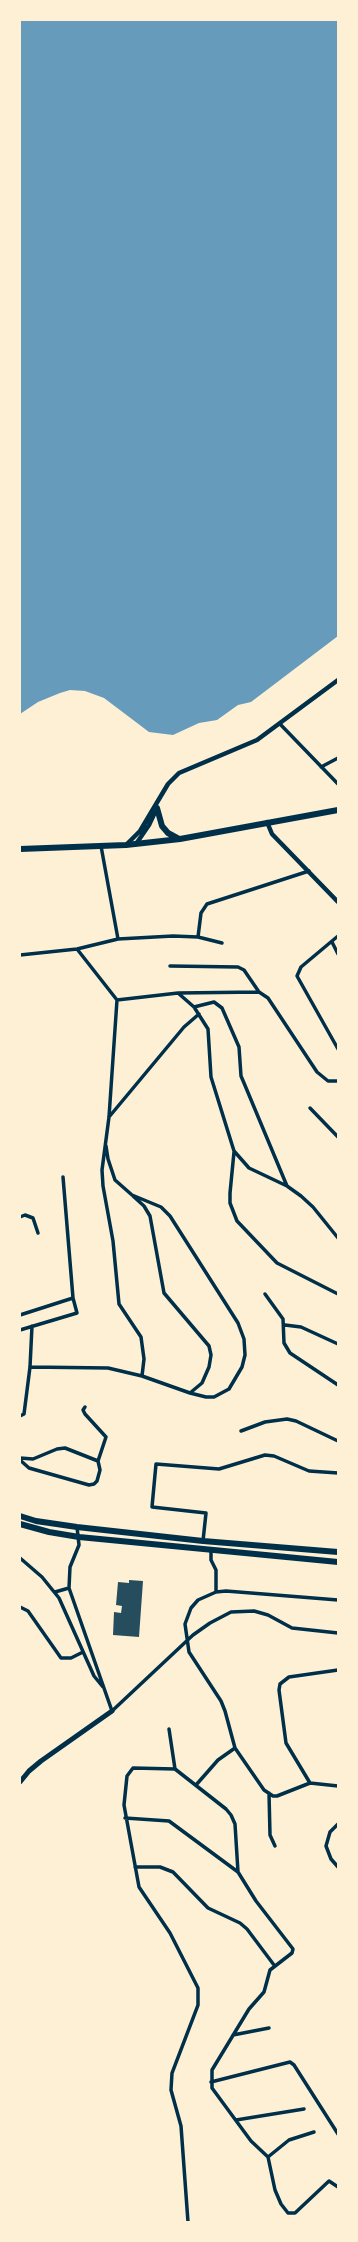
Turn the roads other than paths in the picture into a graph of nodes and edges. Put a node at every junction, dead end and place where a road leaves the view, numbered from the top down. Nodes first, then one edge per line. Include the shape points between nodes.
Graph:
1 (338, 680) edge
2 (280, 724) junction
3 (338, 758) edge
4 (321, 767) junction
5 (338, 784) edge
6 (158, 805) junction
7 (338, 810) edge
8 (267, 822) junction
9 (180, 839) junction
10 (136, 844) junction
11 (101, 845) junction
12 (126, 845) junction
13 (20, 849) edge
14 (309, 870) junction
15 (338, 902) edge
16 (338, 936) edge
17 (198, 937) junction
18 (118, 939) junction
19 (332, 942) junction
20 (222, 944) dead end
21 (78, 949) junction
22 (338, 954) edge
23 (20, 955) edge
24 (170, 966) dead end
25 (259, 992) junction
26 (178, 993) junction
27 (117, 1000) junction
28 (194, 1007) junction
29 (199, 1014) junction
30 (338, 1049) edge
31 (338, 1081) edge
32 (310, 1108) dead end
33 (109, 1116) junction
34 (338, 1130) edge
35 (333, 1133) junction
36 (338, 1137) edge
37 (105, 1138) junction
38 (234, 1151) junction
39 (63, 1177) dead end
40 (287, 1186) junction
41 (132, 1195) junction
42 (20, 1216) edge
43 (38, 1233) dead end
44 (338, 1238) edge
45 (265, 1294) dead end
46 (338, 1294) edge
47 (73, 1298) junction
48 (20, 1315) edge
49 (284, 1325) junction
50 (32, 1326) junction
51 (20, 1330) edge
52 (338, 1344) edge
53 (30, 1367) junction
54 (142, 1376) junction
55 (338, 1385) edge
56 (190, 1393) junction
57 (85, 1407) dead end
58 (20, 1416) edge
59 (241, 1432) dead end
60 (338, 1441) edge
61 (20, 1459) edge
62 (98, 1461) junction
63 (338, 1473) edge
64 (20, 1516) edge
65 (20, 1524) edge
66 (77, 1527) junction
67 (79, 1537) junction
68 (203, 1541) junction
69 (211, 1550) junction
70 (338, 1552) edge
71 (20, 1558) edge
72 (338, 1562) edge
73 (69, 1588) junction
74 (56, 1592) junction
75 (216, 1592) junction
76 (338, 1600) edge
77 (20, 1607) edge
78 (338, 1633) edge
79 (186, 1642) junction
80 (83, 1652) junction
81 (338, 1670) edge
82 (103, 1688) junction
83 (112, 1711) junction
84 (169, 1729) dead end
85 (235, 1748) junction
86 (175, 1769) junction
87 (20, 1782) edge
88 (310, 1783) junction
89 (196, 1785) junction
90 (338, 1786) edge
91 (269, 1793) junction
92 (125, 1818) junction
93 (338, 1824) edge
94 (275, 1846) dead end
95 (135, 1867) junction
96 (338, 1867) edge
97 (238, 1872) junction
98 (274, 1965) junction
99 (269, 2028) dead end
100 (233, 2034) junction
101 (211, 2082) junction
102 (304, 2109) dead end
103 (236, 2120) junction
104 (314, 2132) dead end
105 (338, 2134) edge
106 (268, 2157) junction
107 (338, 2186) edge
108 (188, 2222) edge

1 - 2 street
2 - 4 street
2 - 6 street via 257,740 184,770 172,780
3 - 4 street
4 - 5 street
6 - 9 main road via 160,821 165,829
6 - 10 street
6 - 12 street via 140,831
7 - 8 main road
8 - 9 main road
8 - 14 street via 272,834
9 - 10 main road
10 - 12 main road
11 - 12 main road
11 - 13 main road
11 - 18 street
14 - 15 street
14 - 17 street via 207,904 201,913
16 - 19 street
17 - 18 street via 160,935
17 - 20 street
18 - 21 street
19 - 22 street
19 - 30 street via 301,967 298,976
21 - 23 street
21 - 27 street
24 - 25 street via 232,965 244,970
25 - 26 street
25 - 31 street via 268,998 317,1072 328,1081
26 - 27 street
26 - 28 street
27 - 33 street
28 - 29 street
28 - 40 street via 214,1002 222,1008 239,1047 241,1076
29 - 33 street
29 - 38 street via 208,1029 211,1077 228,1139
32 - 35 street
33 - 37 street
34 - 35 street
35 - 36 street
37 - 41 street via 115,1180
37 - 54 street via 103,1186 113,1241 117,1293 119,1304 140,1337 144,1359
38 - 40 street via 249,1168
38 - 46 street via 230,1203 237,1222 278,1263
39 - 47 street
40 - 44 street via 313,1207
41 - 56 street via 150,1216 164,1294 209,1346 209,1367 202,1382
41 - 56 street via 161,1207 170,1216 238,1323 244,1339 245,1355 242,1367 229,1389 214,1397
42 - 43 street via 33,1218
45 - 49 street via 283,1319
47 - 48 street
47 - 50 street via 77,1313
49 - 52 street via 301,1327
49 - 55 street via 284,1342 290,1353
50 - 51 street
50 - 53 street
53 - 54 street via 108,1368
53 - 58 street via 24,1414
54 - 56 street
57 - 62 street via 82,1410 106,1437
59 - 60 street via 265,1422 287,1419
61 - 62 street via 28,1460 65,1448
61 - 62 street via 29,1468 89,1485 97,1481 100,1470
63 - 68 street via 309,1471 274,1456 265,1455 219,1469 156,1464 152,1507 206,1513
64 - 66 main road
65 - 67 main road
66 - 67 street
66 - 68 main road
67 - 69 main road
67 - 73 street via 79,1545 70,1567
68 - 70 main road
69 - 72 main road
69 - 75 street via 211,1560 216,1570
71 - 74 street via 42,1576
73 - 74 street
73 - 82 street
74 - 80 street
75 - 76 street
75 - 79 street via 198,1600 191,1608 185,1624
77 - 80 street via 28,1611 61,1658 71,1658
78 - 79 street via 292,1628 268,1615 243,1610 217,1618
79 - 83 street
79 - 85 street via 190,1654 225,1711
80 - 82 street via 94,1676
81 - 88 street via 289,1677 280,1684 286,1743
82 - 83 street
83 - 87 main road via 41,1761
84 - 86 street
85 - 89 street via 218,1760
85 - 91 street via 243,1762
86 - 89 street
86 - 92 street via 138,1768 129,1771 125,1790
88 - 90 street
88 - 91 street via 278,1796
89 - 97 street via 226,1808 231,1815 235,1824
91 - 94 street via 270,1835
92 - 95 street
92 - 97 street via 169,1821
93 - 96 street via 330,1832 326,1846 331,1859
95 - 98 street via 160,1867 173,1872 208,1908 247,1929
95 - 108 street via 139,1887 170,1933 198,1988 198,2005 172,2073 171,2090 181,2126
97 - 98 street via 256,1901 292,1948 292,1953
98 - 100 street via 268,1975 264,1992
99 - 100 street
100 - 101 street via 212,2070
101 - 103 street via 216,2094
101 - 105 street via 290,2062
102 - 103 street
103 - 106 street
104 - 106 street via 289,2140
106 - 107 street via 275,2190 288,2213 295,2213 329,2181

